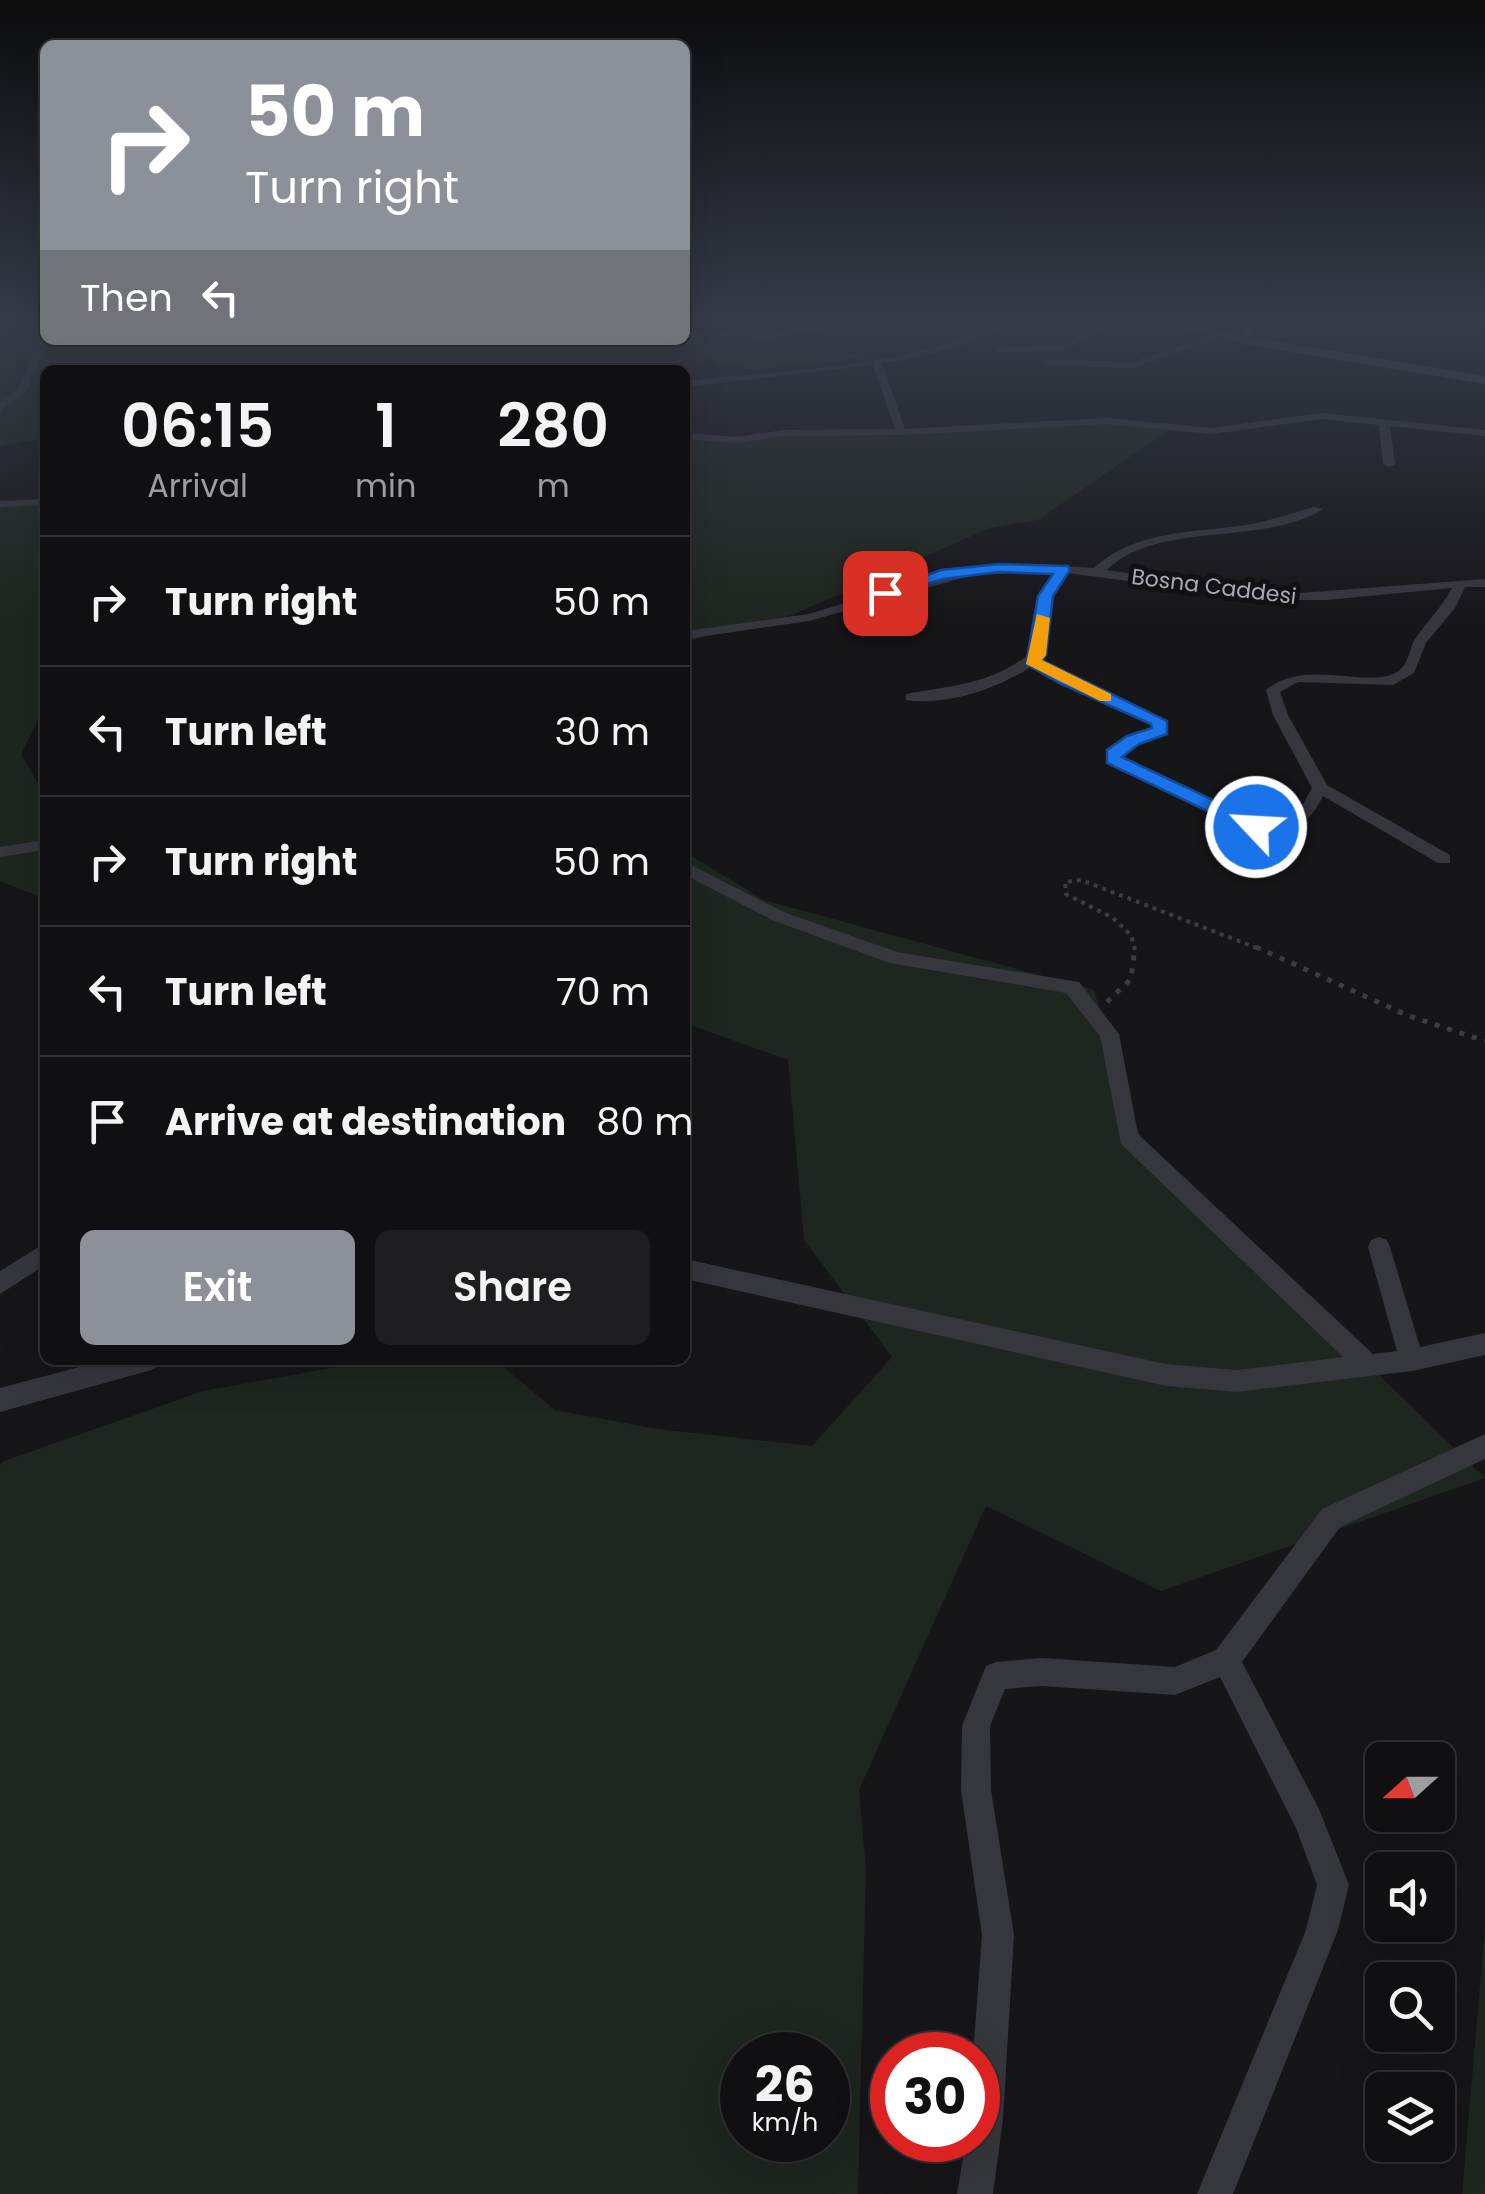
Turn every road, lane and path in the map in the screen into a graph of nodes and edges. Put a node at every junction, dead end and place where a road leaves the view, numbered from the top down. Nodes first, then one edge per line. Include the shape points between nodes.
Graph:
1 (899, 422) edge
2 (1066, 422) edge
3 (1130, 422) edge
4 (1283, 422) edge
5 (1295, 422) edge
6 (1384, 422) edge
7 (1388, 422) edge
8 (902, 432) junction
9 (1485, 433) edge
10 (690, 436) edge
11 (1295, 436) dead end
12 (1389, 464) dead end
13 (40, 502) edge
14 (0, 504) edge
15 (1317, 509) dead end
16 (1063, 570) junction
17 (1096, 572) junction
18 (1461, 583) junction
19 (1485, 583) edge
20 (690, 635) edge
21 (1031, 661) junction
22 (910, 697) dead end
23 (1320, 788) junction
24 (1288, 824) dead end
25 (1256, 827) dead end
26 (40, 846) edge
27 (0, 852) edge
28 (1444, 859) dead end
29 (690, 871) edge
30 (1104, 1004) dead end
31 (1485, 1040) edge
32 (1379, 1247) dead end
33 (40, 1256) edge
34 (690, 1270) edge
35 (0, 1284) edge
36 (1485, 1344) edge
37 (1412, 1360) junction
38 (130, 1365) edge
39 (1369, 1366) junction
40 (0, 1400) edge
41 (1485, 1446) edge
42 (1226, 1660) junction
43 (975, 2194) edge
44 (1215, 2194) edge

1 - 8 street
2 - 8 street
3 - 4 street via 1212,431
5 - 11 street
6 - 12 street
7 - 9 street
8 - 10 street
13 - 14 street
15 - 17 street via 1271,524 1152,543
16 - 17 street, Bosna Caddesi
16 - 20 street, Bosna Caddesi via 941,575 769,627
16 - 21 street via 1046,596 1038,655
17 - 18 street, Bosna Caddesi via 1297,597
18 - 19 street, Bosna Caddesi
18 - 23 street via 1399,678 1296,678 1273,690
21 - 22 street via 960,692
21 - 25 street via 1158,721 1161,730 1133,740 1113,759
23 - 24 street via 1306,814
23 - 28 street
26 - 27 street
29 - 39 street via 778,916 894,958 1072,986 1109,1034 1128,1138
30 - 31 path via 1135,976 1137,949 1114,918 1066,894 1066,882 1080,880 1184,918
32 - 37 street
33 - 35 street
34 - 39 street via 1166,1375 1237,1381
36 - 37 street
37 - 39 street
38 - 40 street
41 - 42 street via 1331,1518
42 - 43 street via 1176,1681 1042,1672 996,1676 976,1726 976,1790 998,1934
42 - 44 street via 1308,1820 1332,1885 1322,1930

